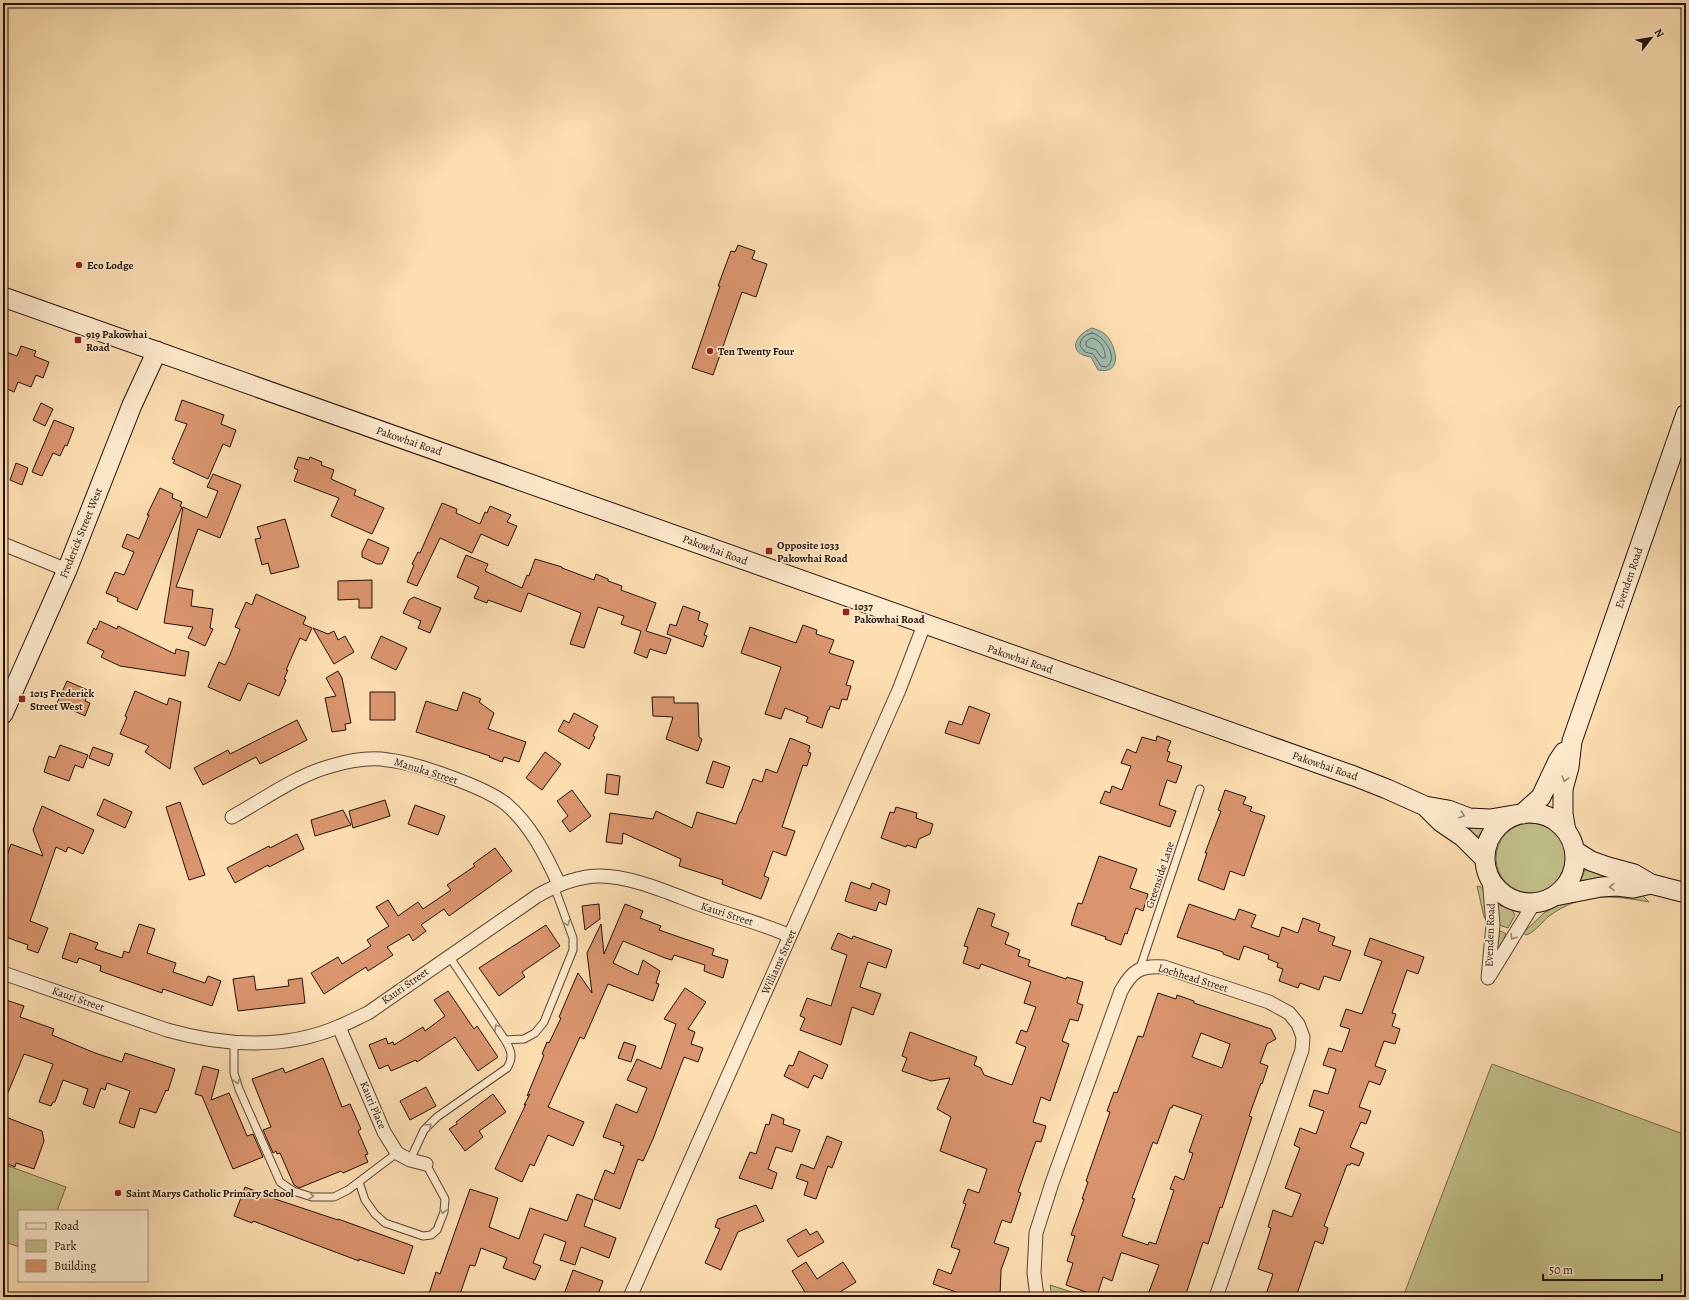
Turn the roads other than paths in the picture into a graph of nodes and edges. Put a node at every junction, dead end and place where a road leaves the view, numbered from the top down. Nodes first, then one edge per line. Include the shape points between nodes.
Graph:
1 (3, 297) edge
2 (158, 351) junction
3 (1686, 414) edge
4 (3, 544) edge
5 (67, 570) junction
6 (924, 625) junction
7 (3, 714) edge
8 (1572, 741) junction
9 (1200, 789) dead end
10 (1425, 806) junction
11 (1521, 814) junction
12 (232, 817) dead end
13 (1566, 831) junction
14 (1575, 851) junction
15 (1485, 859) junction
16 (1489, 877) junction
17 (1651, 884) junction
18 (557, 885) junction
19 (1686, 893) edge
20 (1555, 896) junction
21 (1534, 903) junction
22 (790, 936) junction
23 (449, 956) junction
24 (1140, 968) junction
25 (3, 973) edge
26 (340, 1027) junction
27 (505, 1040) junction
28 (234, 1043) junction
29 (397, 1153) junction
30 (410, 1160) junction
31 (426, 1164) joint
32 (359, 1182) junction
33 (630, 1297) edge
34 (1038, 1297) edge
35 (1216, 1297) edge

1 - 2 main road, Pakowhai Road
2 - 5 main road, Frederick Street West via 132,405
2 - 6 main road, Pakowhai Road
3 - 8 main road, Evenden Road
4 - 5 street
5 - 7 main road, Frederick Street West
6 - 10 main road, Pakowhai Road via 1354,776
6 - 22 street, Williams Street via 899,690
8 - 11 main road, Evenden Road via 1558,761 1541,797
8 -> 13 main road, Evenden Road via 1569,768 1563,789
9 - 24 lane, Greenside Lane
10 -> 11 main road, Pakowhai Road via 1448,810 1469,818 1490,819
10 - 15 main road, Pakowhai Road
11 - 13 main road via 1534,813 1546,816 1558,822
11 - 15 main road via 1497,827 1488,842
12 - 18 street, Manuka Street via 309,774 332,766 387,759 460,781 506,804 540,845
13 - 14 main road
14 - 17 main road via 1591,861 1634,874
14 - 20 main road via 1574,872 1563,890
15 - 16 main road
16 - 21 main road via 1497,889 1508,897 1520,902
21 -> 16 street, Evenden Road via 1488,978 1493,925
17 - 19 main road
17 -> 20 main road via 1633,888 1601,887
18 - 22 street, Kauri Street via 583,877 620,878
18 - 23 street, Kauri Street
18 -> 27 lane via 573,938 573,950 544,1022 535,1033 524,1039
20 - 21 main road
22 - 33 street, Williams Street
23 - 26 street, Kauri Street via 368,1012
27 -> 23 lane
24 - 34 street via 1128,979 1121,991 1036,1233 1034,1273
24 - 35 street, Lochhead Street via 1164,967 1269,1002 1289,1013 1298,1024 1303,1037 1302,1050
25 - 28 street, Kauri Street via 167,1030 191,1037
26 - 28 street, Kauri Street via 284,1041
26 - 29 street, Kauri Place via 384,1132
30 -> 27 lane via 424,1130 437,1117 507,1068 512,1061 511,1051
28 -> 32 lane via 234,1073 239,1089 280,1182 292,1192 312,1197 334,1197
29 - 30 street, Kauri Place
29 - 32 lane
30 - 31 street, Kauri Place
31 -> 32 lane via 445,1199 444,1212 437,1230 431,1235 423,1236 385,1223 365,1200

